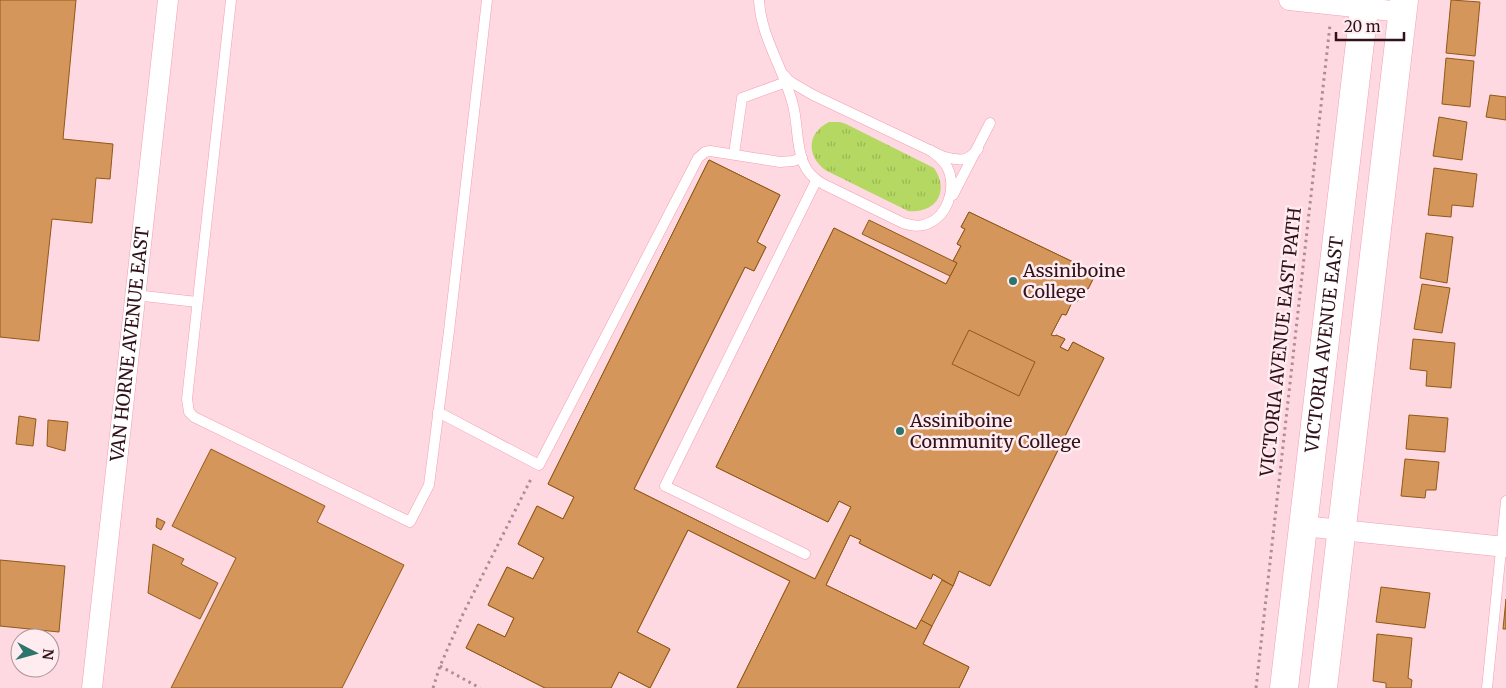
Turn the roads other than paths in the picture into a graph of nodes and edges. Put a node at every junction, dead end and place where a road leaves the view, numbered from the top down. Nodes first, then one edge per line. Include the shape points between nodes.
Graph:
1 (168, 0) edge
2 (230, 0) edge
3 (486, 0) edge
4 (759, 0) edge
5 (1289, 0) edge
6 (1365, 4) edge
7 (1403, 6) edge
8 (788, 80) junction
9 (990, 123) dead end
10 (978, 149) junction
11 (930, 150) junction
12 (734, 154) junction
13 (802, 158) junction
14 (816, 180) junction
15 (946, 207) junction
16 (136, 295) junction
17 (197, 302) junction
18 (438, 412) junction
19 (1506, 501) edge
20 (1303, 526) junction
21 (1341, 529) junction
22 (1503, 547) edge
23 (805, 554) dead end
24 (92, 688) edge
25 (1284, 688) edge
26 (1324, 688) edge
27 (1487, 688) edge

1 - 16 street, VAN HORNE AVENUE EAST
2 - 17 lane
3 - 18 lane
4 - 8 lane via 766,37
5 - 6 street via 1332,5
6 - 7 street
6 - 20 main road, VICTORIA AVENUE EAST
7 - 21 main road
8 - 11 lane
8 - 12 lane via 742,98
8 - 13 lane
9 - 10 lane
10 - 11 lane via 966,160 944,157
10 - 15 lane
11 - 15 lane via 947,165 951,176 950,198
12 - 13 lane via 786,163
12 - 18 lane via 710,151 698,158 538,465
13 - 14 lane via 806,169
14 - 15 lane via 914,226 931,222
14 - 23 lane via 665,486
16 - 17 lane
16 - 24 street, VAN HORNE AVENUE EAST
17 - 18 lane via 187,399 189,412 410,522 429,485
19 - 22 lane
20 - 21 street
20 - 25 main road, VICTORIA AVENUE EAST
21 - 22 street
21 - 26 main road
22 - 27 lane

